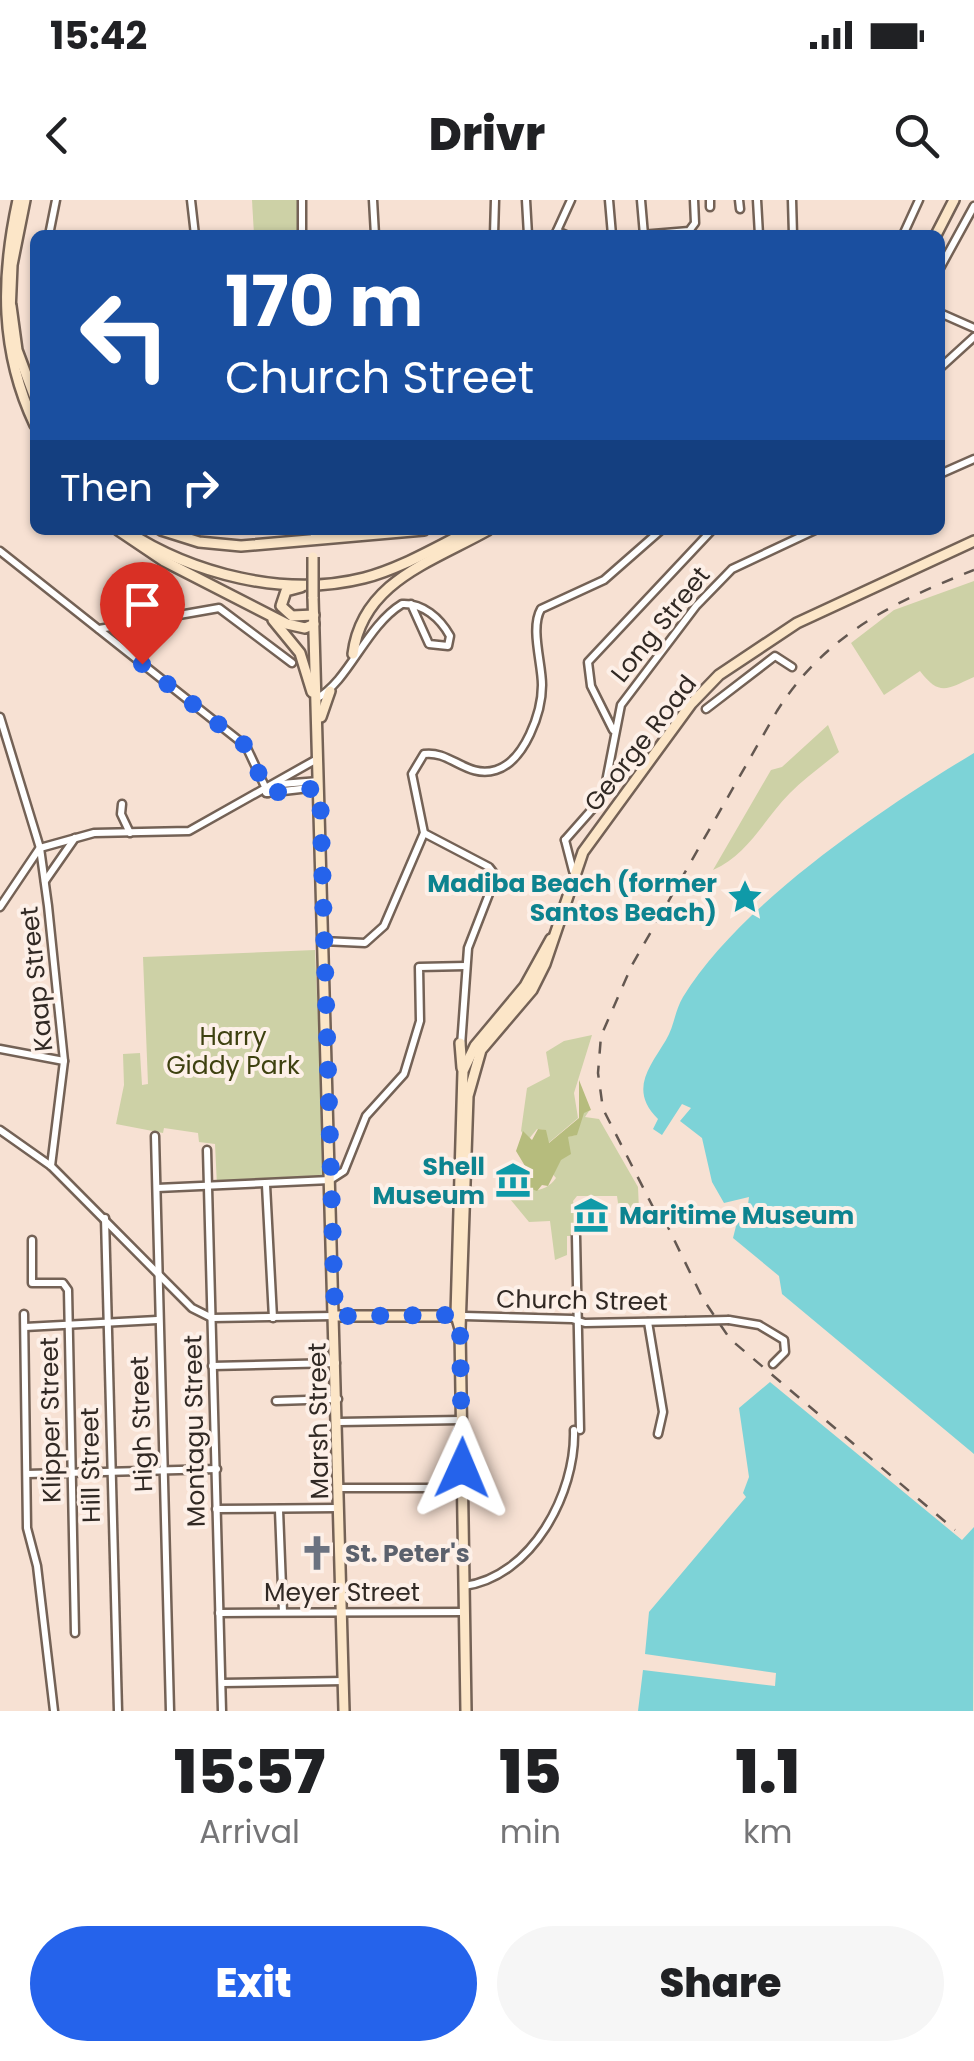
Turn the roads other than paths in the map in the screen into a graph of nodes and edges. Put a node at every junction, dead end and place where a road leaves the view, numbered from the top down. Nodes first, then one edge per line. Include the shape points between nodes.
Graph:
1 (22, 200) edge
2 (56, 200) edge
3 (191, 200) edge
4 (302, 200) edge
5 (373, 200) edge
6 (496, 200) edge
7 (526, 200) edge
8 (571, 200) edge
9 (609, 200) edge
10 (641, 200) edge
11 (694, 200) edge
12 (757, 200) edge
13 (792, 200) edge
14 (919, 200) edge
15 (954, 200) edge
16 (974, 206) edge
17 (50, 230) edge
18 (194, 230) edge
19 (302, 230) edge
20 (375, 230) edge
21 (494, 230) edge
22 (528, 230) edge
23 (557, 230) edge
24 (612, 230) edge
25 (643, 230) edge
26 (679, 230) edge
27 (759, 230) edge
28 (794, 230) edge
29 (905, 230) edge
30 (939, 230) edge
31 (945, 259) edge
32 (10, 294) junction
33 (945, 315) edge
34 (974, 328) edge
35 (974, 337) edge
36 (945, 363) edge
37 (30, 385) edge
38 (30, 403) edge
39 (30, 413) edge
40 (974, 460) edge
41 (945, 472) edge
42 (130, 535) edge
43 (134, 535) edge
44 (182, 535) edge
45 (314, 535) edge
46 (461, 535) edge
47 (480, 535) edge
48 (655, 535) edge
49 (707, 535) edge
50 (804, 535) edge
51 (974, 541) edge
52 (0, 551) edge
53 (328, 584) junction
54 (411, 604) junction
55 (264, 611) junction
56 (314, 619) junction
57 (98, 630) junction
58 (353, 654) junction
59 (292, 663) dead end
60 (792, 667) dead end
61 (330, 691) junction
62 (316, 699) junction
63 (706, 709) dead end
64 (316, 717) junction
65 (0, 718) edge
66 (613, 731) junction
67 (318, 744) junction
68 (318, 758) junction
69 (275, 784) junction
70 (319, 784) junction
71 (265, 792) junction
72 (122, 804) dead end
73 (130, 833) junction
74 (424, 833) junction
75 (76, 837) junction
76 (564, 840) junction
77 (40, 848) junction
78 (583, 852) junction
79 (573, 871) junction
80 (45, 881) junction
81 (0, 907) edge
82 (323, 941) junction
83 (466, 966) junction
84 (461, 1030) junction
85 (460, 1043) junction
86 (478, 1048) junction
87 (0, 1051) edge
88 (472, 1058) junction
89 (64, 1062) junction
90 (464, 1070) junction
91 (0, 1130) edge
92 (155, 1136) dead end
93 (207, 1150) dead end
94 (52, 1166) junction
95 (330, 1180) junction
96 (266, 1184) junction
97 (208, 1187) junction
98 (158, 1188) junction
99 (105, 1218) junction
100 (576, 1236) dead end
101 (32, 1240) dead end
102 (157, 1253) junction
103 (142, 1258) junction
104 (157, 1274) junction
105 (24, 1314) dead end
106 (335, 1316) junction
107 (460, 1316) junction
108 (212, 1318) junction
109 (274, 1318) junction
110 (157, 1320) junction
111 (578, 1320) junction
112 (648, 1322) junction
113 (108, 1324) junction
114 (68, 1325) junction
115 (25, 1327) junction
116 (338, 1363) junction
117 (773, 1364) dead end
118 (212, 1366) junction
119 (339, 1399) junction
120 (276, 1401) dead end
121 (462, 1420) junction
122 (339, 1422) junction
123 (658, 1434) dead end
124 (217, 1469) junction
125 (163, 1470) junction
126 (26, 1474) junction
127 (70, 1474) junction
128 (110, 1474) junction
129 (340, 1488) junction
130 (461, 1488) junction
131 (340, 1508) junction
132 (216, 1509) junction
133 (279, 1510) junction
134 (464, 1586) junction
135 (283, 1612) junction
136 (341, 1612) junction
137 (464, 1612) junction
138 (219, 1613) junction
139 (75, 1633) dead end
140 (344, 1681) junction
141 (222, 1682) junction
142 (54, 1711) edge
143 (118, 1711) edge
144 (170, 1711) edge
145 (222, 1711) edge
146 (344, 1711) edge
147 (466, 1711) edge

1 - 32 street
1 - 39 street via 6,264 4,308
2 - 17 street
3 - 18 street
4 - 19 street
5 - 20 street
6 - 21 street
7 - 22 street
8 - 23 street
9 - 24 street
10 - 25 street
11 - 26 street via 694,228
12 - 27 street
13 - 28 street
14 - 29 street
15 - 30 street
16 - 31 street
32 - 37 street via 17,350
32 - 38 street via 17,366
33 - 34 street
35 - 36 street
40 - 41 street
42 - 55 street via 164,561
43 - 53 street via 235,577
44 - 45 street via 227,546
45 - 56 street, Marsh Street, bridge
46 - 53 street via 386,571
47 - 58 street via 377,596 360,620
48 - 74 street via 604,580 538,614 541,696 525,742 507,765 473,772 429,753 416,763 412,774
49 - 66 street via 588,662
50 - 66 street, Long Street via 719,580 627,695
51 - 78 street, George Road via 797,623 720,675 691,704
52 - 57 street
53 - 56 street via 280,597 288,615
54 - 54 street via 444,626 448,646 429,644
54 - 58 street via 396,607
55 - 56 street via 298,628
55 - 64 street via 300,653
56 - 62 street, Marsh Street
57 - 59 street via 220,608
57 - 71 street via 246,746
58 - 61 street
60 - 63 street via 776,656
61 - 62 street
61 - 67 street
62 - 64 street, Marsh Street
64 - 67 street, Marsh Street
65 - 77 street, Kaap Street
66 - 76 street, Long Street via 603,796
67 - 68 street, Marsh Street
68 - 69 street
68 - 70 street, Marsh Street
69 - 70 street
69 - 71 street
70 - 71 street
70 - 82 street, Marsh Street
71 - 73 street via 186,832
72 - 73 street
73 - 75 street
74 - 82 street via 378,935 365,943
74 - 83 street via 496,876
75 - 77 street
75 - 80 street
76 - 78 street
76 - 79 street
77 - 80 street, Kaap Street
77 - 81 street
78 - 79 street, George Road
79 - 86 street, George Road via 532,990
80 - 89 street, Kaap Street
82 - 95 street, Marsh Street
83 - 84 street
83 - 95 street via 423,965 418,971 418,1032 404,1074 366,1116 344,1171
84 - 85 street
84 - 86 street
85 - 88 street
85 - 90 street
86 - 88 street, George Road
87 - 89 street
88 - 90 street, George Road
88 - 107 street, George Road
89 - 94 street, Kaap Street
90 - 107 street, George Road
91 - 94 street
92 - 98 street, High Street
93 - 97 street, Montagu Street
94 - 99 street
95 - 96 street
95 - 106 street, Marsh Street
96 - 97 street
96 - 109 street
97 - 98 street
97 - 108 street, Montagu Street
98 - 102 street, High Street
99 - 103 street
99 - 113 street, Hill Street
100 - 111 street
101 - 114 street, Klipper Street via 32,1283 63,1282
102 - 103 street
102 - 104 street, High Street
103 - 104 street
104 - 108 street
104 - 110 street, High Street
105 - 115 street
106 - 107 street, Church Street
106 - 109 street, Church Street
106 - 116 street, Marsh Street
107 - 111 street, Church Street
107 - 121 street
108 - 109 street, Church Street
108 - 118 street, Montagu Street
110 - 113 street
110 - 125 street, High Street
111 - 112 street, Church Street
111 - 134 street via 570,1477 525,1554 502,1576
112 - 117 street, Church Street, bridge via 759,1325 784,1340
112 - 123 street via 663,1412
113 - 114 street
113 - 128 street, Hill Street
114 - 115 street
114 - 127 street, Klipper Street
115 - 126 street
116 - 118 street
116 - 119 street, Marsh Street
118 - 124 street, Montagu Street
119 - 120 street
119 - 122 street, Marsh Street
121 - 122 street
121 - 130 street
122 - 129 street, Marsh Street
124 - 125 street
124 - 132 street, Montagu Street
125 - 128 street
125 - 144 street, High Street
126 - 127 street
126 - 142 street via 27,1528
127 - 128 street
127 - 139 street, Klipper Street
128 - 143 street, Hill Street
129 - 130 street
129 - 131 street, Marsh Street
130 - 134 street
131 - 133 street
131 - 136 street, Marsh Street
132 - 133 street
132 - 138 street, Montagu Street
133 - 135 street
134 - 137 street
135 - 136 street, Meyer Street
135 - 138 street, Meyer Street
136 - 137 street, Meyer Street
136 - 140 street, Marsh Street
137 - 147 street
138 - 141 street, Montagu Street
140 - 141 street
140 - 146 street, Marsh Street
141 - 145 street, Montagu Street

